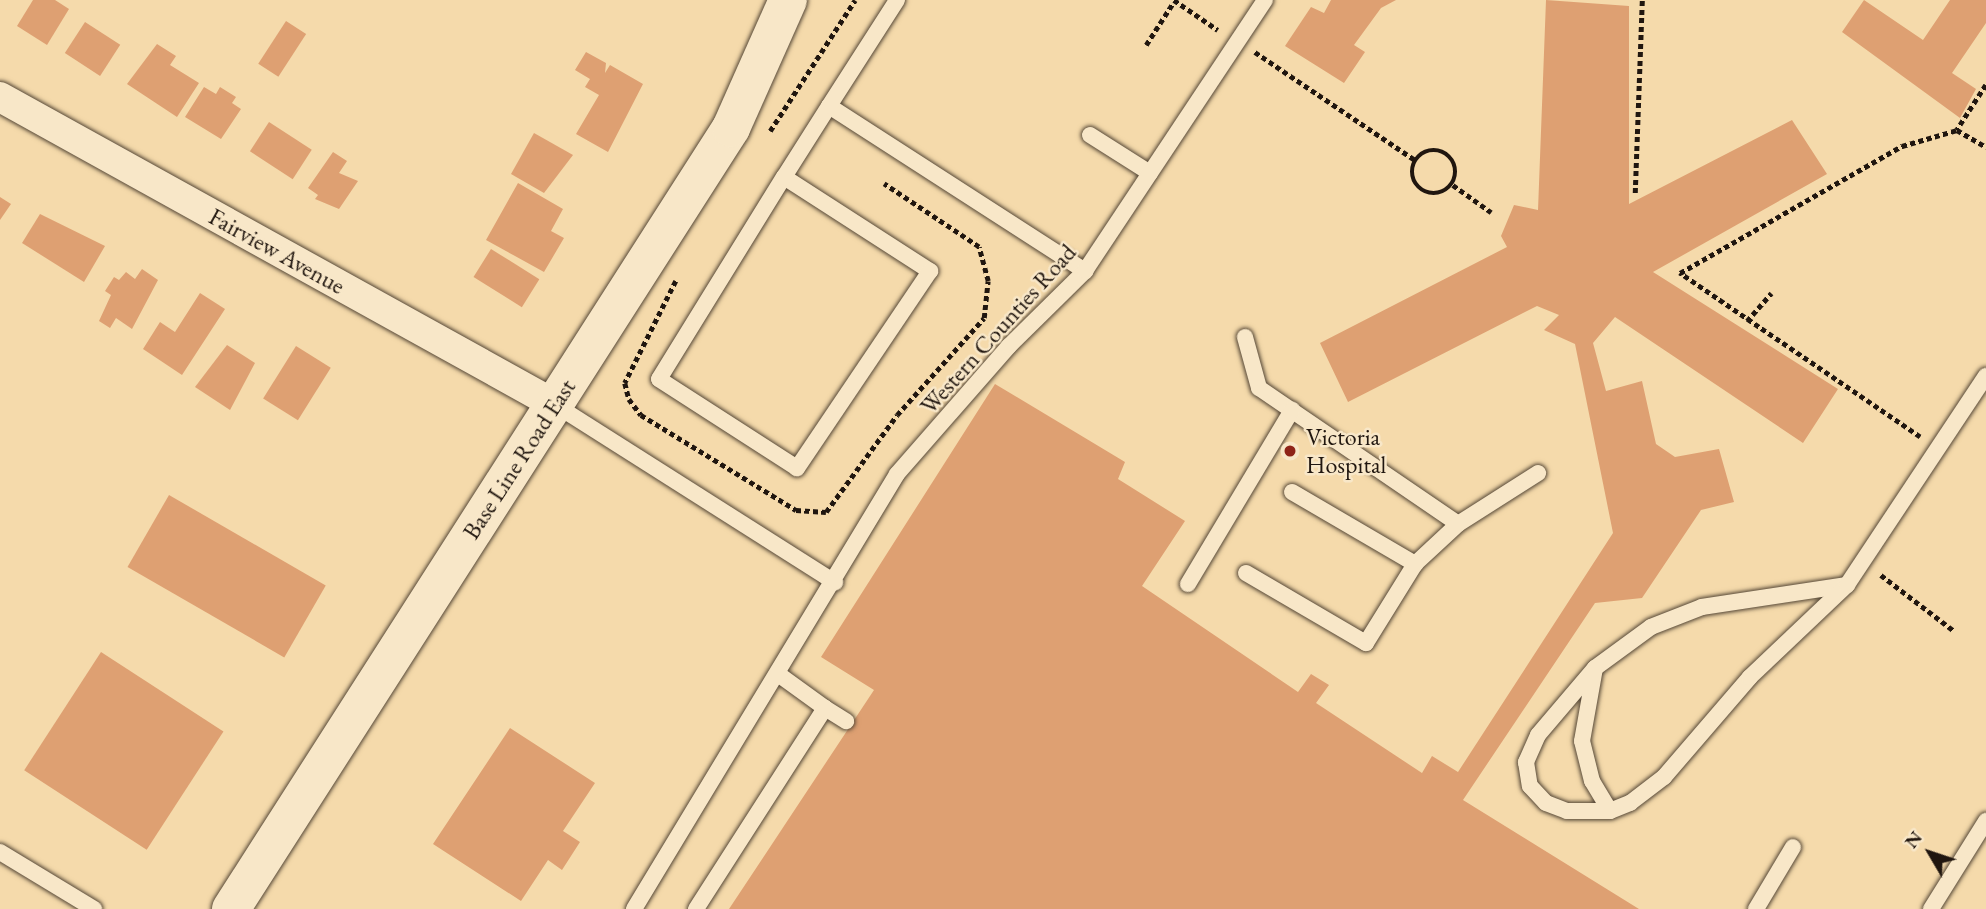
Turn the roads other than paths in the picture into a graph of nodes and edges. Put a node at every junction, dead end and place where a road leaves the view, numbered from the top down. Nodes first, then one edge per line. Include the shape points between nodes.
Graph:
1 (788, 0) edge
2 (897, 0) edge
3 (1265, 0) edge
4 (0, 97) edge
5 (829, 106) junction
6 (1090, 135) dead end
7 (1150, 173) junction
8 (784, 177) junction
9 (1085, 271) junction
10 (1245, 337) dead end
11 (1986, 376) edge
12 (554, 404) junction
13 (1292, 410) junction
14 (1538, 473) dead end
15 (1292, 492) dead end
16 (1458, 524) junction
17 (1415, 564) junction
18 (1246, 573) dead end
19 (835, 582) junction
20 (1188, 584) dead end
21 (1847, 585) junction
22 (1595, 668) junction
23 (778, 674) junction
24 (825, 708) junction
25 (846, 721) dead end
26 (1610, 811) junction
27 (1986, 821) edge
28 (1793, 847) dead end
29 (0, 852) edge
30 (94, 909) edge
31 (231, 909) edge
32 (634, 909) edge
33 (696, 909) edge
34 (1756, 909) edge
35 (1931, 909) edge

1 - 12 street, Base Line Road East via 731,128
2 - 5 lane
3 - 7 lane, Western Counties Road
4 - 12 street, Fairview Avenue
5 - 8 lane
5 - 9 lane
6 - 7 lane
7 - 9 lane, Western Counties Road
8 - 8 lane via 659,379 797,468 930,271
9 - 19 lane, Western Counties Road via 1009,346 897,474
10 - 13 lane via 1259,388
11 - 21 lane
12 - 19 lane
12 - 31 street, Base Line Road East
13 - 16 lane
13 - 20 lane
14 - 16 lane
15 - 17 lane
16 - 17 lane
17 - 18 lane via 1366,643
19 - 23 lane, Western Counties Road
21 - 22 lane via 1702,607 1651,627
21 - 26 lane via 1750,677 1664,777 1630,803
22 - 26 lane via 1582,741 1592,781
22 - 26 lane via 1538,735 1526,762 1530,786 1546,803 1567,811
23 - 24 lane
23 - 32 lane, Western Counties Road
24 - 25 lane
24 - 33 lane
27 - 35 lane
28 - 34 lane
29 - 30 lane

